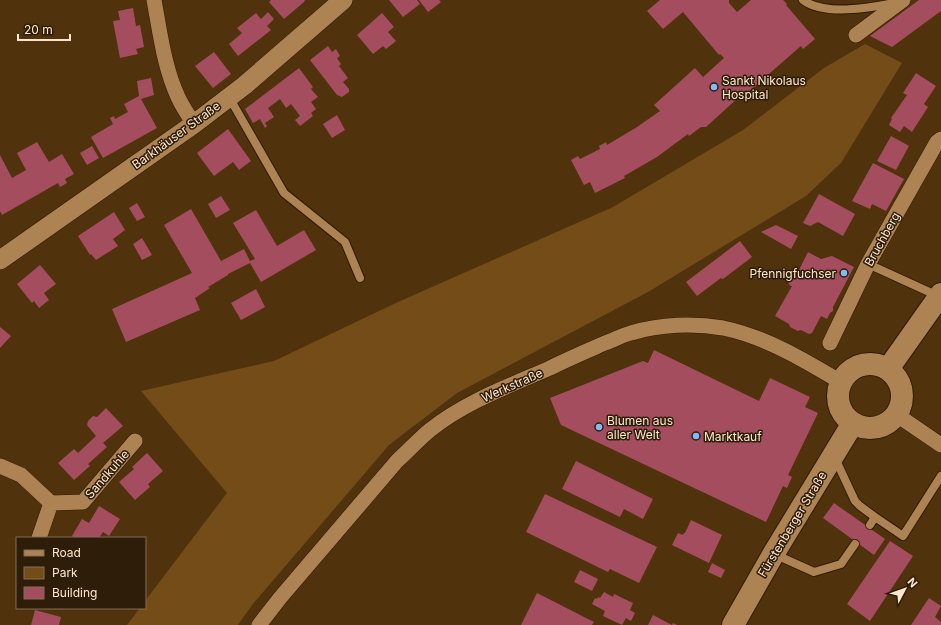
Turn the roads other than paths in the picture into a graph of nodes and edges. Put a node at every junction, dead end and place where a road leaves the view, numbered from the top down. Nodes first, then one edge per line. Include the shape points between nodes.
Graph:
1 (154, 0) edge
2 (343, 0) edge
3 (803, 0) edge
4 (900, 1) edge
5 (856, 35) dead end
6 (229, 97) junction
7 (194, 124) junction
8 (941, 139) edge
9 (0, 260) edge
10 (868, 264) junction
11 (360, 278) dead end
12 (940, 295) edge
13 (830, 343) dead end
14 (888, 369) junction
15 (841, 382) junction
16 (896, 415) junction
17 (853, 424) junction
18 (135, 441) dead end
19 (941, 445) edge
20 (834, 455) junction
21 (0, 466) edge
22 (941, 476) edge
23 (51, 503) junction
24 (875, 517) junction
25 (870, 525) dead end
26 (39, 537) edge
27 (855, 544) dead end
28 (774, 553) junction
29 (259, 625) edge
30 (733, 625) edge

1 - 7 street via 171,79
2 - 6 street, Barkhäuser Straße
3 - 4 lane via 818,7 833,9 867,8
4 - 5 street
6 - 7 street, Barkhäuser Straße
6 - 11 lane via 284,193 344,242
7 - 9 street, Barkhäuser Straße
8 - 10 street, Bruchberg
10 - 12 lane
10 - 13 street, Bruchberg
12 - 14 main road
14 - 15 main road via 862,365 846,374
14 - 16 main road via 896,376 902,396 901,406
15 - 17 main road via 838,400 841,409
15 - 29 street, Werkstraße via 801,358 756,338 723,328 694,325 630,333 480,399 431,430 397,461
16 - 17 main road via 881,427 862,427
16 - 19 street
17 - 20 main road, Fürstenberger Straße
18 - 23 street, Sandkuhle via 83,502
20 - 24 lane via 855,501
20 - 28 main road, Fürstenberger Straße
21 - 23 street via 21,475
22 - 24 lane via 903,536
23 - 26 street
24 - 25 lane
27 - 28 lane via 840,564 814,572
28 - 30 main road, Fürstenberger Straße

